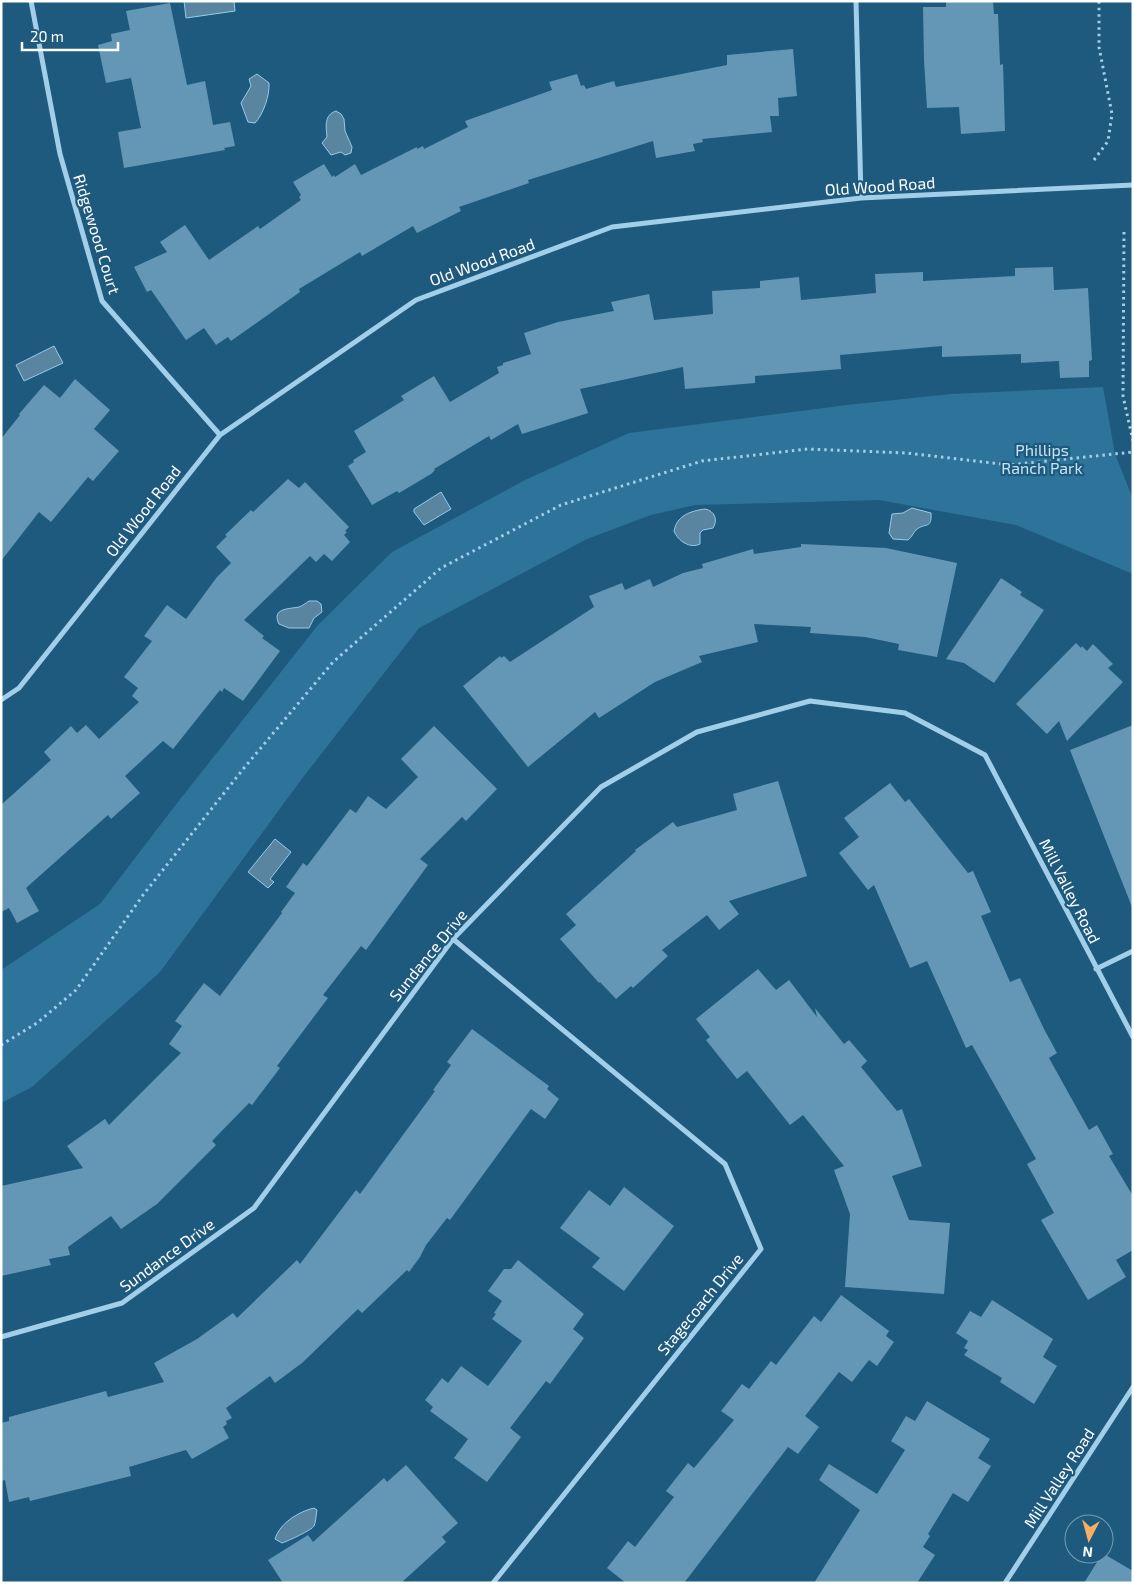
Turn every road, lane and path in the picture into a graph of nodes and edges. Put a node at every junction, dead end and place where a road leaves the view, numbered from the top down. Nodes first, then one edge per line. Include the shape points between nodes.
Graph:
1 (31, 1) edge
2 (856, 1) edge
3 (1099, 1) edge
4 (1094, 160) dead end
5 (1133, 185) edge
6 (861, 198) junction
7 (1124, 232) dead end
8 (220, 435) junction
9 (1133, 441) edge
10 (1133, 452) edge
11 (1, 700) edge
12 (985, 755) joint
13 (453, 939) junction
14 (1133, 951) edge
15 (1096, 968) junction
16 (1133, 1037) edge
17 (1, 1045) edge
18 (1, 1337) edge
19 (1133, 1388) edge
20 (493, 1583) edge
21 (1005, 1583) edge

1 - 8 street, Ridgewood Court via 60,154 102,301
2 - 6 street
3 - 4 path via 1099,47 1112,114 1108,141
5 - 6 street, Old Wood Road
6 - 8 street, Old Wood Road via 612,227 416,300
7 - 9 path via 1123,396
8 - 11 street, Old Wood Road via 19,688
10 - 17 path via 1009,464 906,453 808,449 702,461 561,505 441,568 333,662 143,895 76,990 37,1023
12 - 13 street, Sundance Drive via 905,713 810,701 697,732 601,786
12 - 15 street, Mill Valley Road
13 - 18 street, Sundance Drive via 254,1208 122,1303
13 - 20 street, Stagecoach Drive via 726,1164 761,1249
14 - 15 street
15 - 16 street, Mill Valley Road
19 - 21 street, Mill Valley Road

